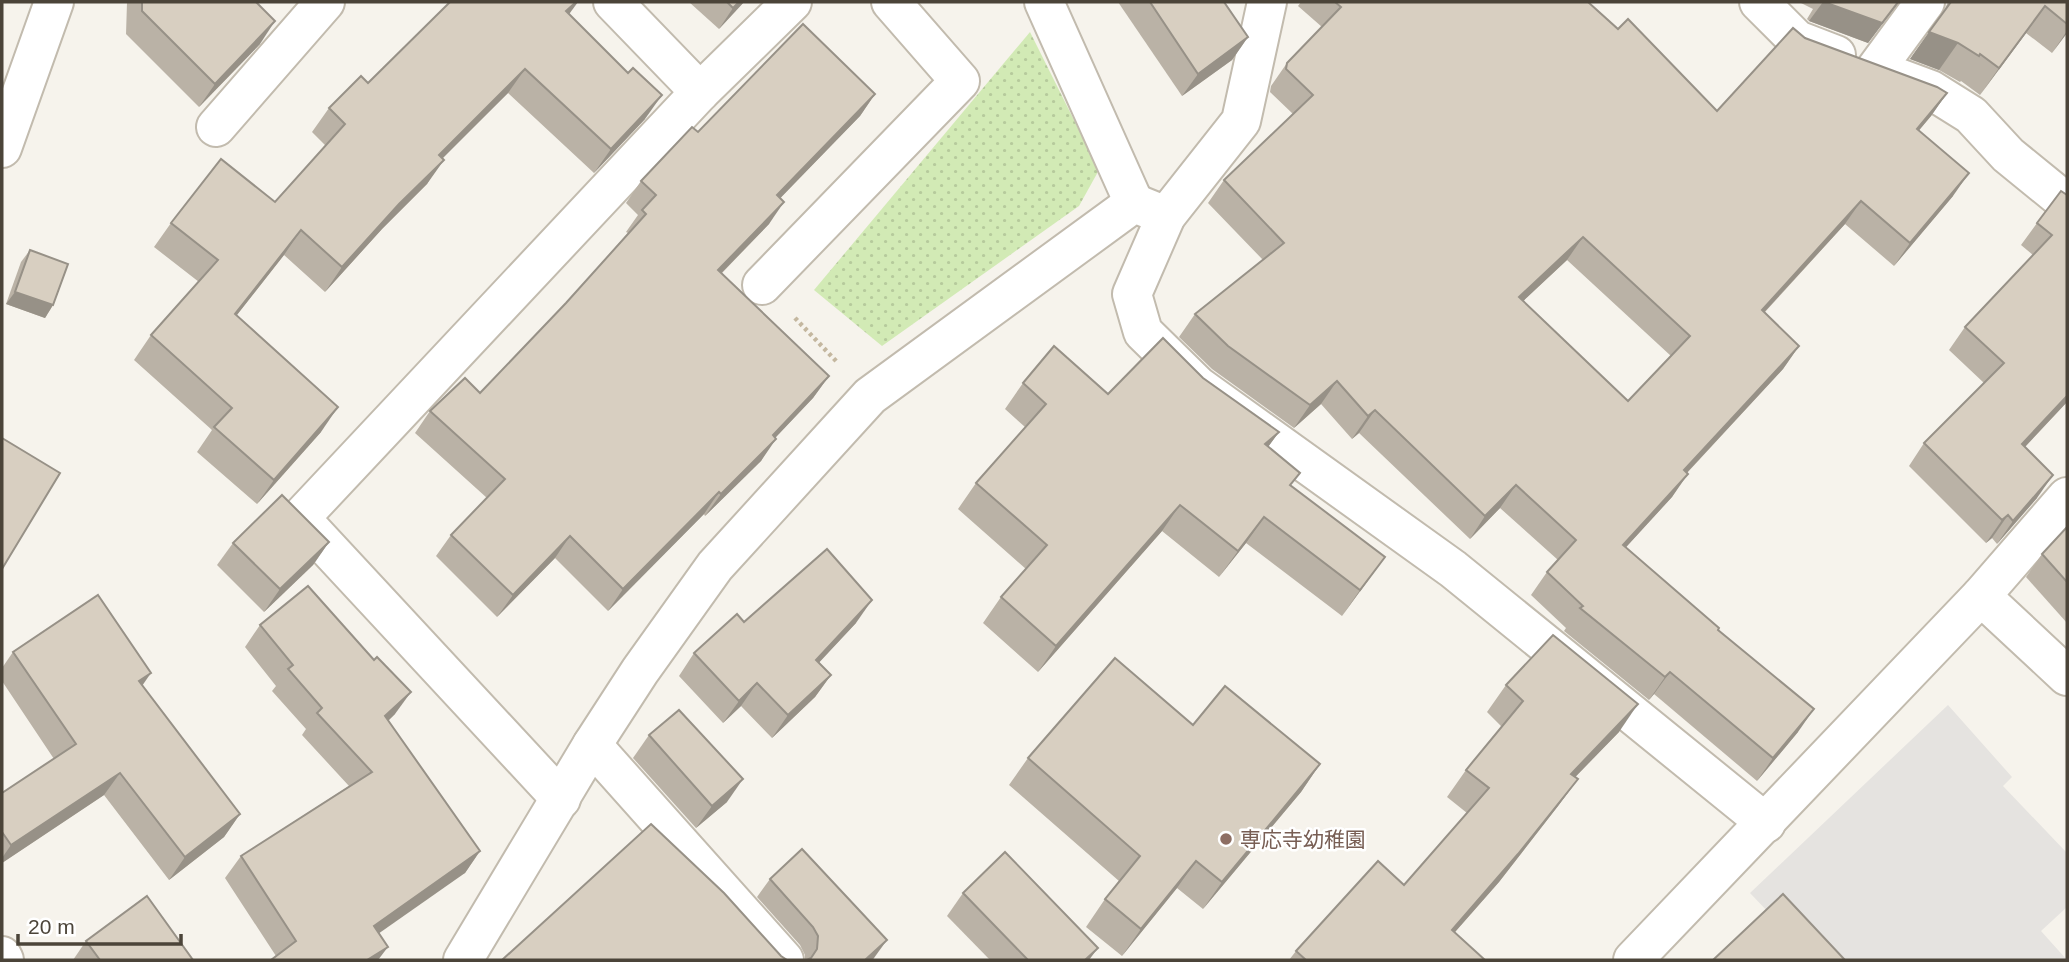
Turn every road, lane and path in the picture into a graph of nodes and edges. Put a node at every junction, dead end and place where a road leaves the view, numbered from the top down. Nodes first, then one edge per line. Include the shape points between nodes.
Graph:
1 (54, 2) edge
2 (612, 2) edge
3 (792, 2) edge
4 (891, 2) edge
5 (1044, 2) edge
6 (1267, 2) edge
7 (1759, 2) edge
8 (1925, 2) edge
9 (309, 7) edge
10 (1875, 70) junction
11 (700, 92) junction
12 (216, 128) dead end
13 (2, 148) edge
14 (2067, 203) edge
15 (1150, 209) junction
16 (762, 285) joint
17 (870, 396) junction
18 (2067, 497) edge
19 (1980, 596) junction
20 (2067, 676) edge
21 (592, 746) junction
22 (561, 799) junction
23 (1766, 822) junction
24 (479, 954) edge
25 (784, 960) edge
26 (1633, 960) edge

1 - 13 street
2 - 11 street
3 - 11 street
4 - 16 street via 960,81
5 - 15 street
6 - 15 street via 1241,121
7 - 10 street via 1797,40
8 - 10 street
9 - 12 street
10 - 14 street via 1931,90 1971,115 2008,155
11 - 22 street via 300,518
15 - 17 street
15 - 23 street via 1132,294 1143,332 1198,386 1453,569
16 - 17 path
17 - 21 street via 715,566
18 - 19 street
19 - 20 street
19 - 23 street
21 - 22 street
21 - 25 street
22 - 24 street
23 - 26 street

